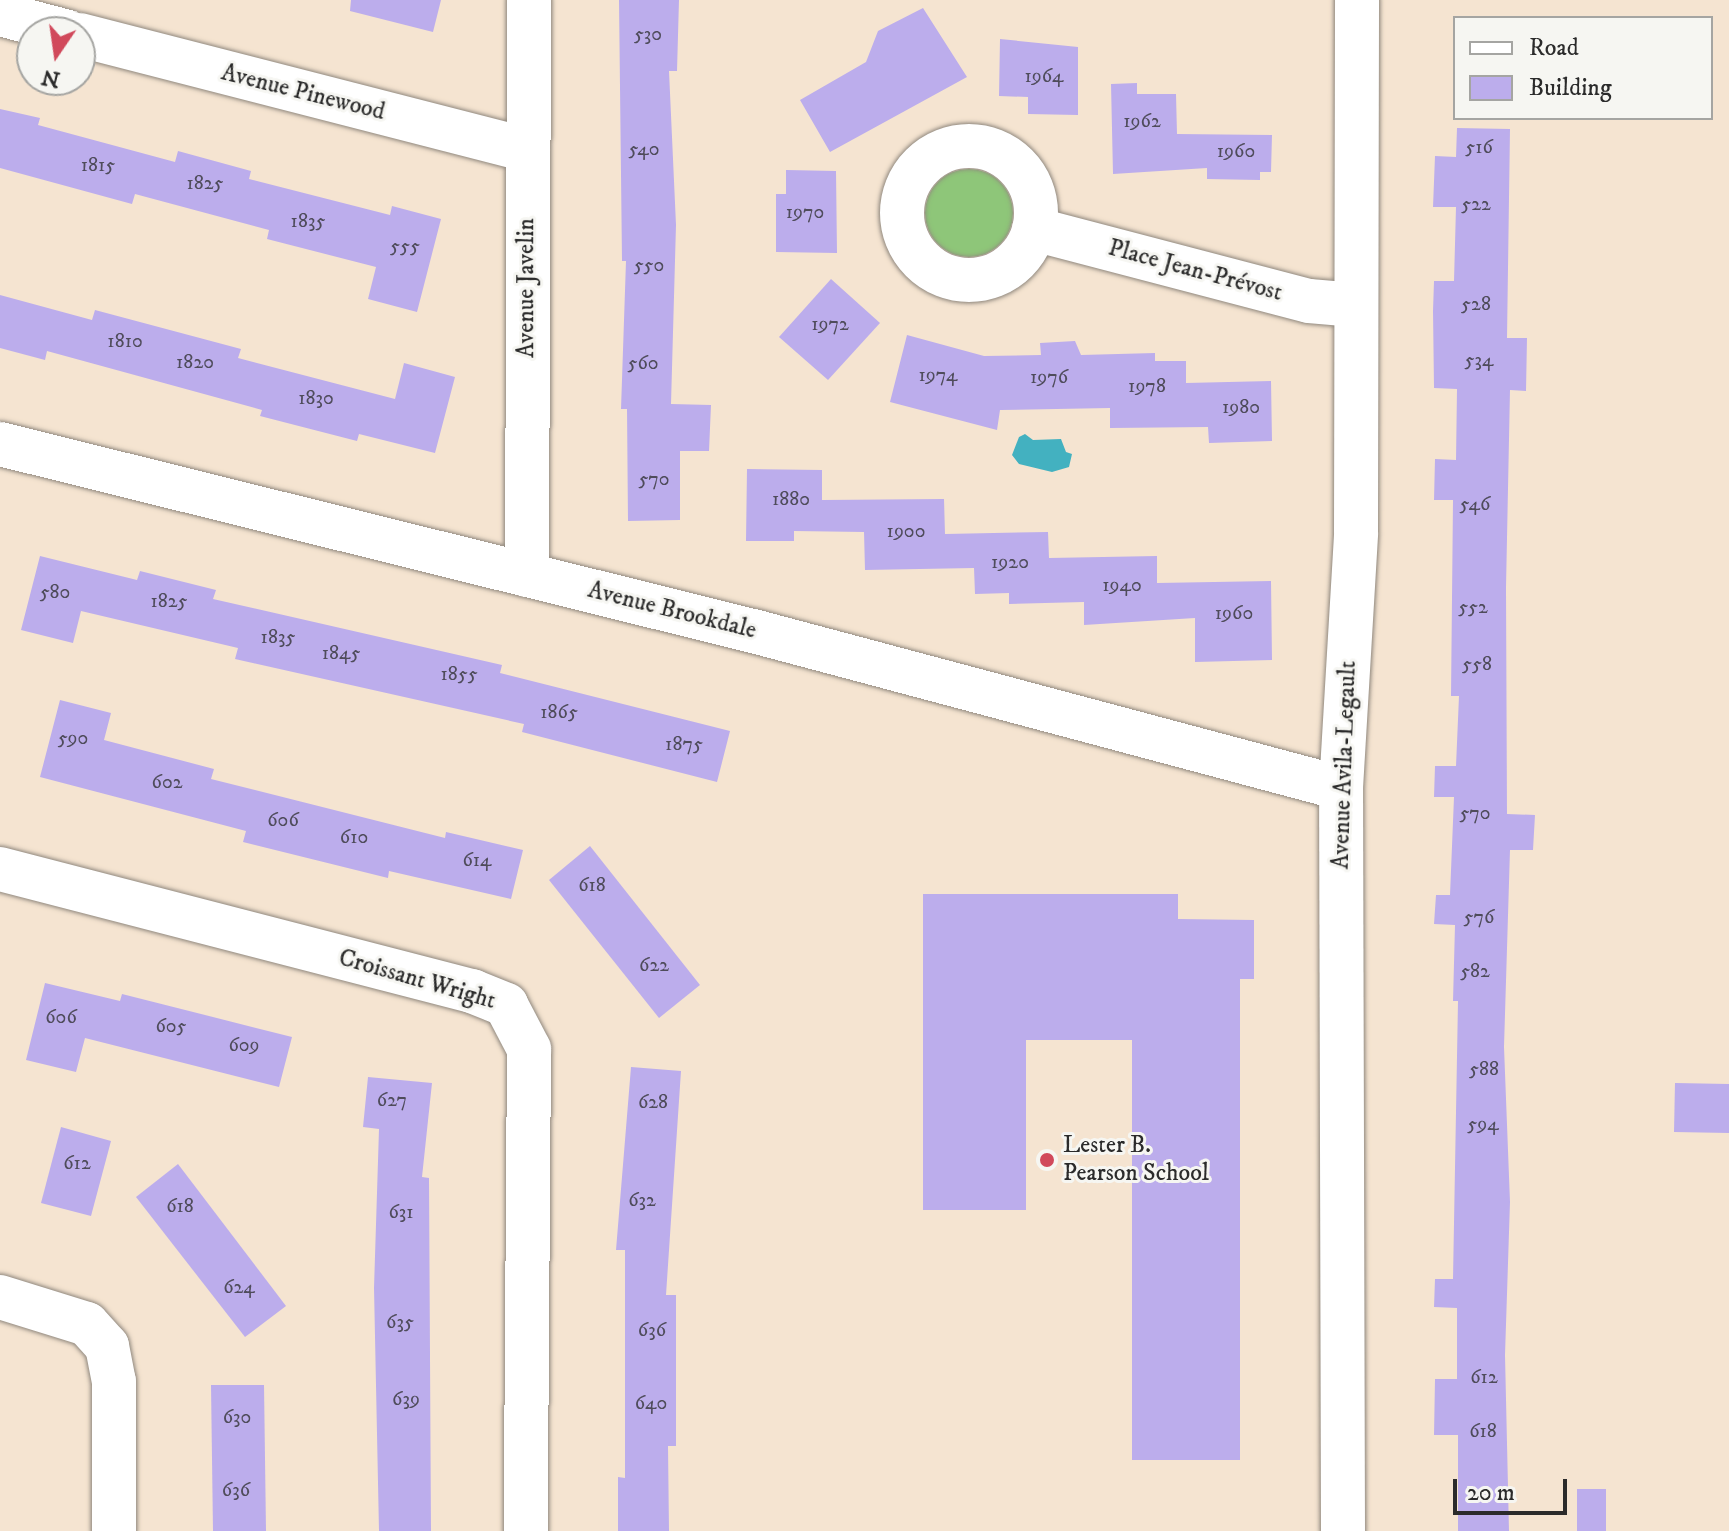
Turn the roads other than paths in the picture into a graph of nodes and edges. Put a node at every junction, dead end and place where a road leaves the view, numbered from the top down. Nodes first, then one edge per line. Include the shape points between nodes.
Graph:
1 (529, 0) edge
2 (1357, 0) edge
3 (96, 39) edge
4 (527, 150) junction
5 (1034, 229) dead end
6 (1356, 305) junction
7 (0, 444) edge
8 (527, 575) junction
9 (1341, 788) junction
10 (0, 869) edge
11 (0, 1297) edge
12 (114, 1531) edge
13 (526, 1531) edge
14 (1343, 1531) edge

1 - 4 street, Avenue Javelin
2 - 6 street, Avenue Avila-Legault
3 - 4 street, Avenue Pinewood
4 - 8 street, Avenue Javelin
5 - 6 street, Place Jean-Prévost via 1309,301
6 - 9 street, Avenue Avila-Legault via 1356,532
7 - 8 street, Avenue Brookdale
8 - 9 street, Avenue Brookdale
9 - 14 street, Avenue Avila-Legault
10 - 13 street, Croissant Wright via 472,991 506,1005 529,1049
11 - 12 street via 87,1324 107,1346 114,1381

